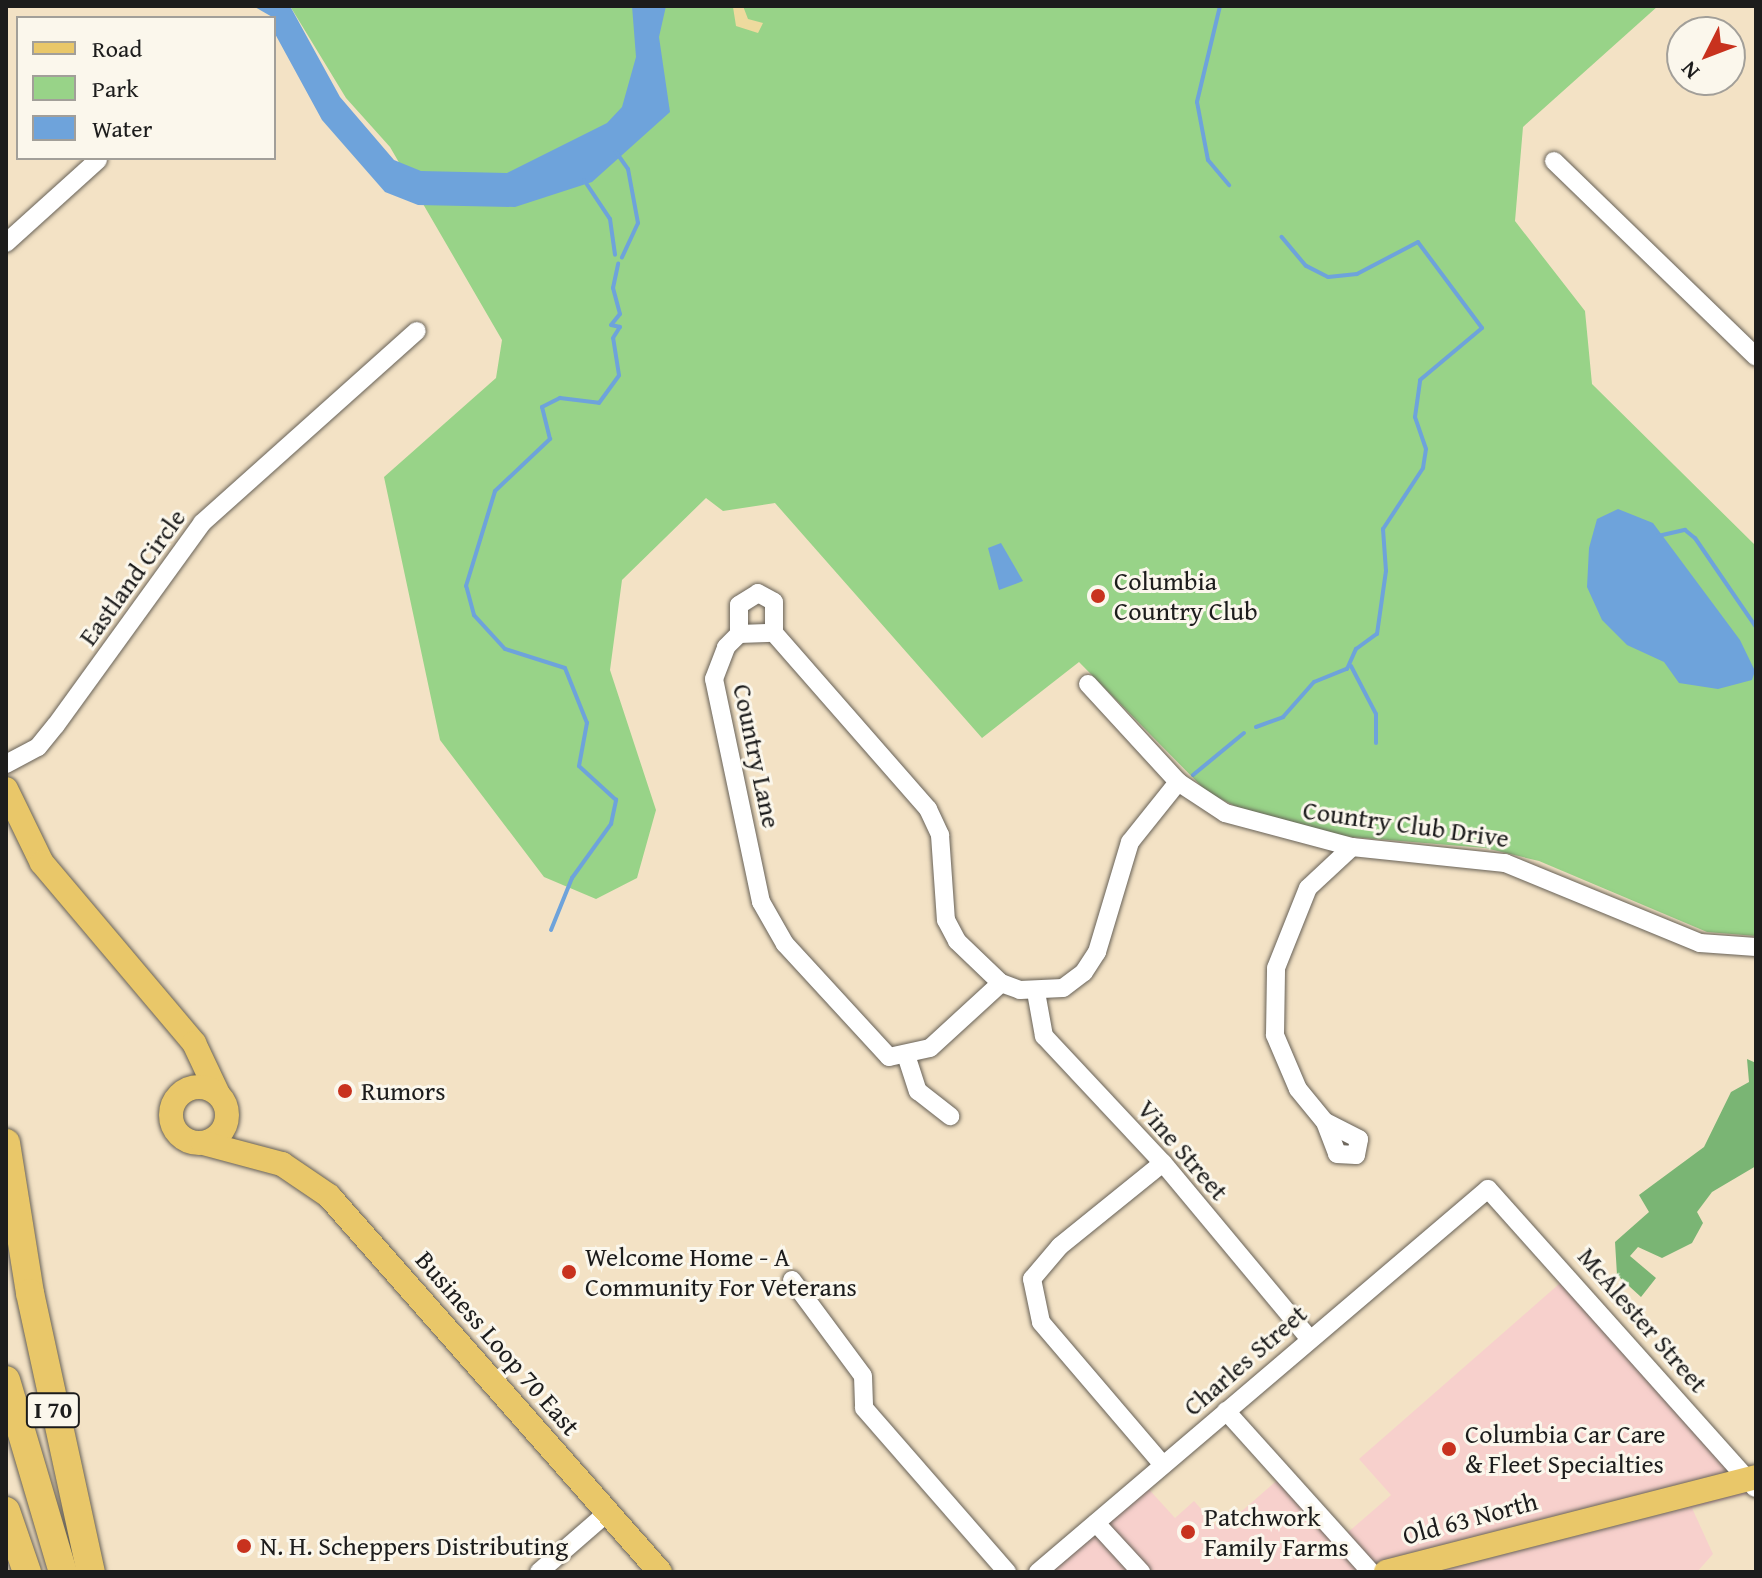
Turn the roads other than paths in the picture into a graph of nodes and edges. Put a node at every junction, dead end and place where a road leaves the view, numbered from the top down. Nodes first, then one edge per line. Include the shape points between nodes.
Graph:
1 (98, 160) edge
2 (1554, 161) dead end
3 (6, 243) edge
4 (417, 331) dead end
5 (1756, 357) edge
6 (774, 633) junction
7 (739, 634) junction
8 (1088, 684) dead end
9 (6, 764) edge
10 (1178, 782) junction
11 (6, 789) edge
12 (1352, 847) junction
13 (1756, 947) edge
14 (1001, 983) junction
15 (1036, 992) junction
16 (165, 1015) junction
17 (907, 1058) junction
18 (183, 1091) junction
19 (218, 1094) junction
20 (950, 1116) dead end
21 (228, 1117) junction
22 (1325, 1122) dead end
23 (6, 1143) edge
24 (203, 1143) junction
25 (1163, 1163) junction
26 (282, 1164) junction
27 (1488, 1189) joint
28 (792, 1280) dead end
29 (1309, 1338) junction
30 (6, 1380) edge
31 (1226, 1411) junction
32 (1163, 1465) junction
33 (1753, 1482) edge
34 (6, 1511) edge
35 (608, 1512) junction
36 (1096, 1523) junction
37 (27, 1572) edge
38 (63, 1572) edge
39 (91, 1572) edge
40 (539, 1572) edge
41 (660, 1572) edge
42 (1007, 1572) edge
43 (1038, 1572) edge
44 (1141, 1572) edge
45 (1371, 1572) edge
46 (1386, 1572) edge

1 - 3 street
2 - 5 street
4 - 9 street, Eastland Circle via 202,523 56,725 38,747
6 - 7 street
6 - 7 street via 774,602 758,593 739,605
6 - 14 street via 928,809 940,835 946,920
7 - 17 street, Country Lane via 717,661 714,679 761,902 785,944 870,1044
8 - 10 street, Country Club Drive
10 - 12 street, Country Club Drive via 1225,813
10 - 15 street via 1130,842 1097,952 1084,972 1063,988
11 - 16 main road via 42,863
12 - 13 street, Country Club Drive via 1505,863 1700,943
12 - 22 street via 1308,888 1276,968 1275,1035 1298,1089
14 - 15 street
14 - 17 street via 930,1048
15 - 25 street, Vine Street via 1044,1036
16 - 18 main road via 187,1066
16 - 19 main road via 194,1043
17 - 20 street via 918,1091
18 - 19 main road
18 - 24 main road via 172,1125 179,1136
19 - 21 main road
21 - 24 main road
21 - 26 main road, Business Loop 70 East
23 - 39 highway, I 70 via 30,1293
24 - 26 main road, Business Loop 70 East
25 - 29 street, Vine Street
25 - 32 street via 1060,1246 1032,1279 1041,1322
26 - 35 main road, Business Loop 70 East via 366,1233
27 - 29 street, Charles Street
27 - 33 street, McAlester Street
28 - 42 street via 863,1376 864,1408
29 - 31 street, Charles Street
30 - 38 highway, I 70
31 - 32 street, Charles Street
31 - 45 street
32 - 36 street, Charles Street
33 - 46 main road, Old 63 North
34 - 37 highway
35 - 40 street
35 - 41 main road, Business Loop 70 East
36 - 43 street, Charles Street
36 - 44 street

